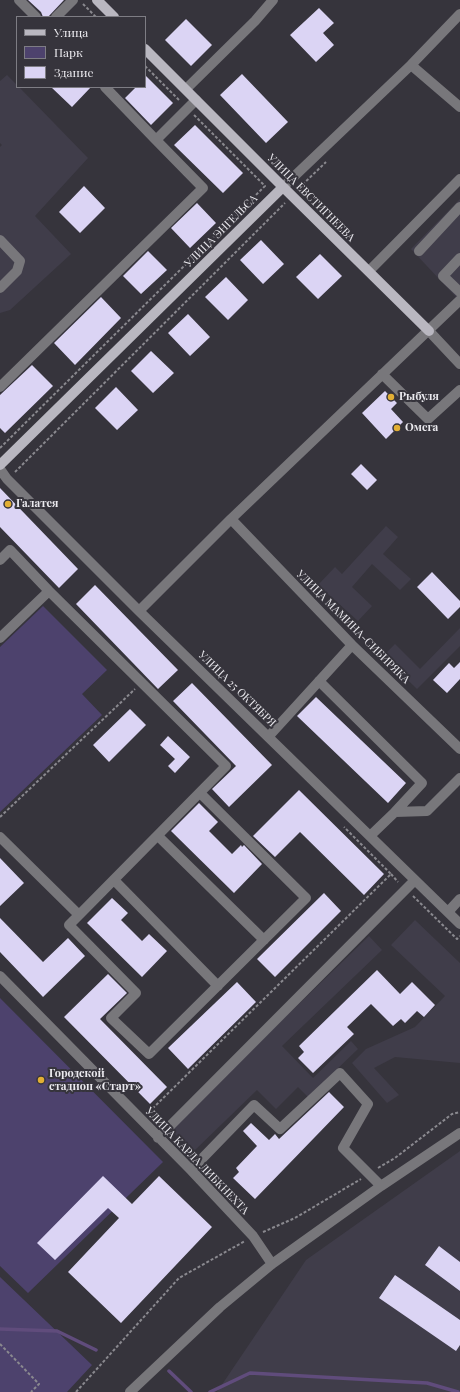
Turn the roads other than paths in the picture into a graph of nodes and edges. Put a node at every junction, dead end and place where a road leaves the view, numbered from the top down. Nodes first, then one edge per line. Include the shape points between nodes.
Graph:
1 (19, 0) edge
2 (73, 0) edge
3 (97, 0) edge
4 (273, 0) edge
5 (460, 14) edge
6 (35, 16) edge
7 (57, 16) edge
8 (113, 16) edge
9 (146, 50) edge
10 (410, 65) junction
11 (106, 88) edge
12 (186, 90) junction
13 (196, 100) junction
14 (460, 107) edge
15 (156, 140) junction
16 (460, 179) edge
17 (283, 187) junction
18 (460, 207) edge
19 (0, 240) edge
20 (419, 251) dead end
21 (460, 258) edge
22 (369, 271) junction
23 (0, 288) edge
24 (460, 292) edge
25 (460, 300) edge
26 (430, 331) junction
27 (460, 364) edge
28 (382, 374) junction
29 (0, 387) edge
30 (460, 390) edge
31 (0, 465) edge
32 (0, 469) edge
33 (230, 519) junction
34 (0, 560) edge
35 (48, 591) junction
36 (139, 611) junction
37 (0, 638) edge
38 (352, 644) junction
39 (319, 681) junction
40 (269, 736) junction
41 (460, 749) edge
42 (460, 778) edge
43 (200, 793) junction
44 (395, 812) junction
45 (158, 836) junction
46 (370, 836) junction
47 (0, 837) edge
48 (114, 880) junction
49 (415, 880) junction
50 (460, 900) edge
51 (448, 912) junction
52 (79, 915) junction
53 (460, 924) edge
54 (264, 940) junction
55 (0, 976) edge
56 (218, 986) junction
57 (460, 1133) edge
58 (158, 1138) junction
59 (191, 1170) junction
60 (381, 1186) junction
61 (272, 1264) junction
62 (130, 1392) edge

1 - 6 street
2 - 7 street
3 - 8 main road
4 - 12 street via 255,22
5 - 10 street, УЛИЦА ЭНГЕЛЬСА
9 - 12 main road, УЛИЦА ЕВСТИГНЕЕВА
10 - 14 street
10 - 17 street, УЛИЦА ЭНГЕЛЬСА
11 - 15 street
12 - 13 main road, УЛИЦА ЕВСТИГНЕЕВА
13 - 15 street
13 - 17 main road, УЛИЦА ЕВСТИГНЕЕВА
15 - 29 street via 203,188
16 - 22 street
17 - 22 main road, УЛИЦА ЕВСТИГНЕЕВА
17 - 31 main road, УЛИЦА ЭНГЕЛЬСА
18 - 20 street
19 - 23 street via 20,261 17,271
21 - 24 street via 443,276
22 - 26 main road, УЛИЦА ЕВСТИГНЕЕВА
25 - 26 street
26 - 27 street, УЛИЦА ЕВСТИГНЕЕВА
26 - 28 street
28 - 30 street via 428,419
28 - 33 street
32 - 36 street, УЛИЦА 25 ОКТЯБРЯ
33 - 36 street
33 - 38 street, УЛИЦА МАМИНА-СИБИРЯКА
34 - 35 street via 10,550
35 - 37 street
35 - 43 street via 226,766
36 - 40 street, УЛИЦА 25 ОКТЯБРЯ
38 - 39 street
38 - 41 street, УЛИЦА МАМИНА-СИБИРЯКА
39 - 40 street
39 - 44 street via 422,784
40 - 46 street, УЛИЦА 25 ОКТЯБРЯ
42 - 44 street via 426,811
43 - 45 street
43 - 54 street via 306,898
44 - 46 street
45 - 48 street
45 - 54 street
46 - 49 street, УЛИЦА 25 ОКТЯБРЯ
47 - 52 street
48 - 52 street
48 - 56 street
49 - 51 street, УЛИЦА 25 ОКТЯБРЯ
49 - 58 street
50 - 51 street
51 - 53 street, УЛИЦА 25 ОКТЯБРЯ
52 - 56 street via 69,925 136,993 111,1018 149,1054
54 - 56 street
55 - 58 street, УЛИЦА КАРЛА ЛИБКНЕХТА
57 - 60 street
58 - 59 street, УЛИЦА КАРЛА ЛИБКНЕХТА
59 - 60 street via 254,1105 280,1129 340,1073 368,1104 343,1148
59 - 61 street, УЛИЦА КАРЛА ЛИБКНЕХТА via 253,1236
60 - 61 street
61 - 62 street via 220,1307

